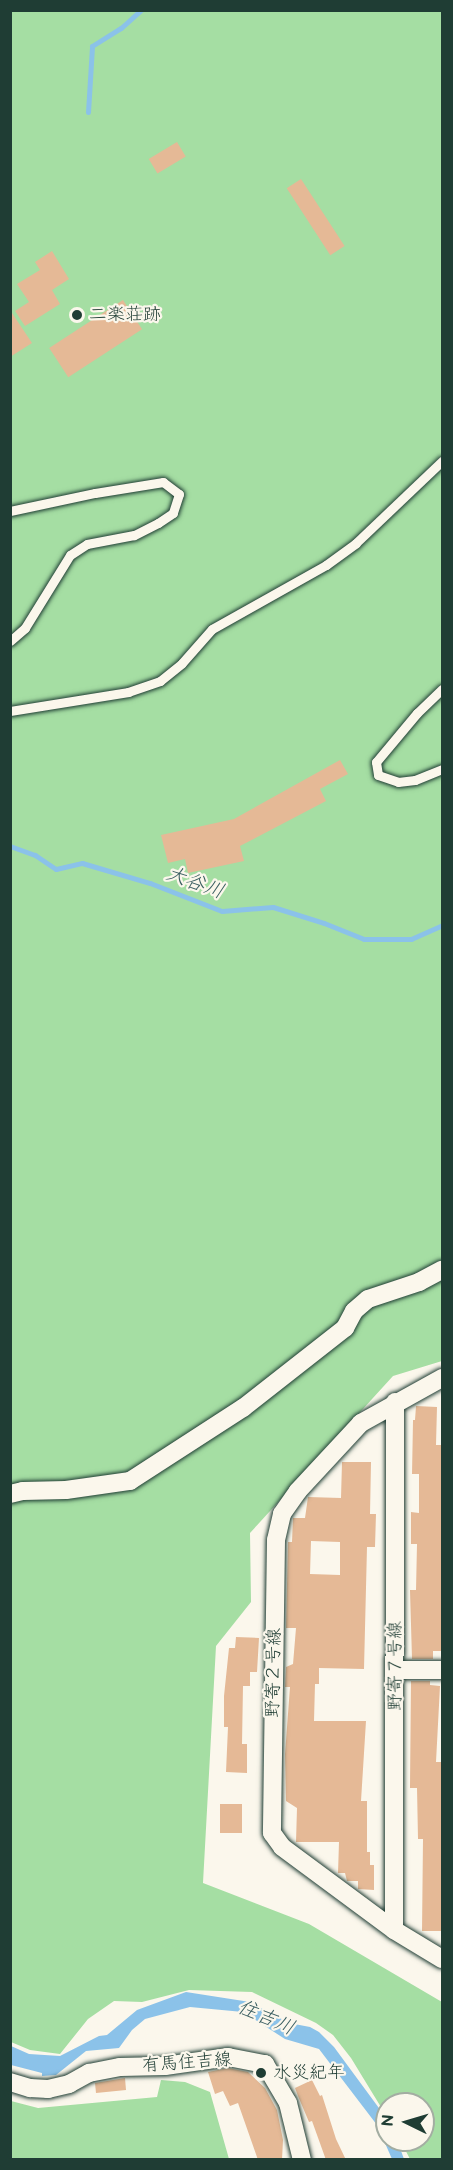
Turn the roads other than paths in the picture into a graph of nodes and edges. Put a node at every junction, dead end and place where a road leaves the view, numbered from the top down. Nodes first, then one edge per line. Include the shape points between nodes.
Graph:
1 (442, 461) edge
2 (10, 511) edge
3 (10, 640) edge
4 (442, 689) edge
5 (10, 711) edge
6 (442, 769) edge
7 (442, 1270) edge
8 (442, 1378) edge
9 (395, 1402) junction
10 (10, 1494) edge
11 (397, 1670) junction
12 (442, 1670) edge
13 (394, 1930) junction
14 (442, 1959) edge
15 (10, 2082) edge
16 (302, 2160) edge

1 - 5 lane via 356,543 326,565 212,629 160,681 128,692
2 - 3 lane via 163,482 179,494 173,513 158,524 134,535 87,544 70,555 25,628
4 - 6 lane via 376,762 378,775 398,782
7 - 10 street via 368,1299 354,1311 345,1328 260,1395 130,1481
8 - 9 street, 野寄２号線
9 - 11 street, 野寄７号線
9 - 13 street, 野寄２号線 via 361,1423 282,1514 276,1540 272,1833 282,1847
11 - 12 street
11 - 13 street, 野寄７号線
13 - 14 street, 野寄２号線
15 - 16 street, 有馬住吉線 via 48,2089 89,2073 120,2067 165,2066 228,2057 265,2064 288,2103

